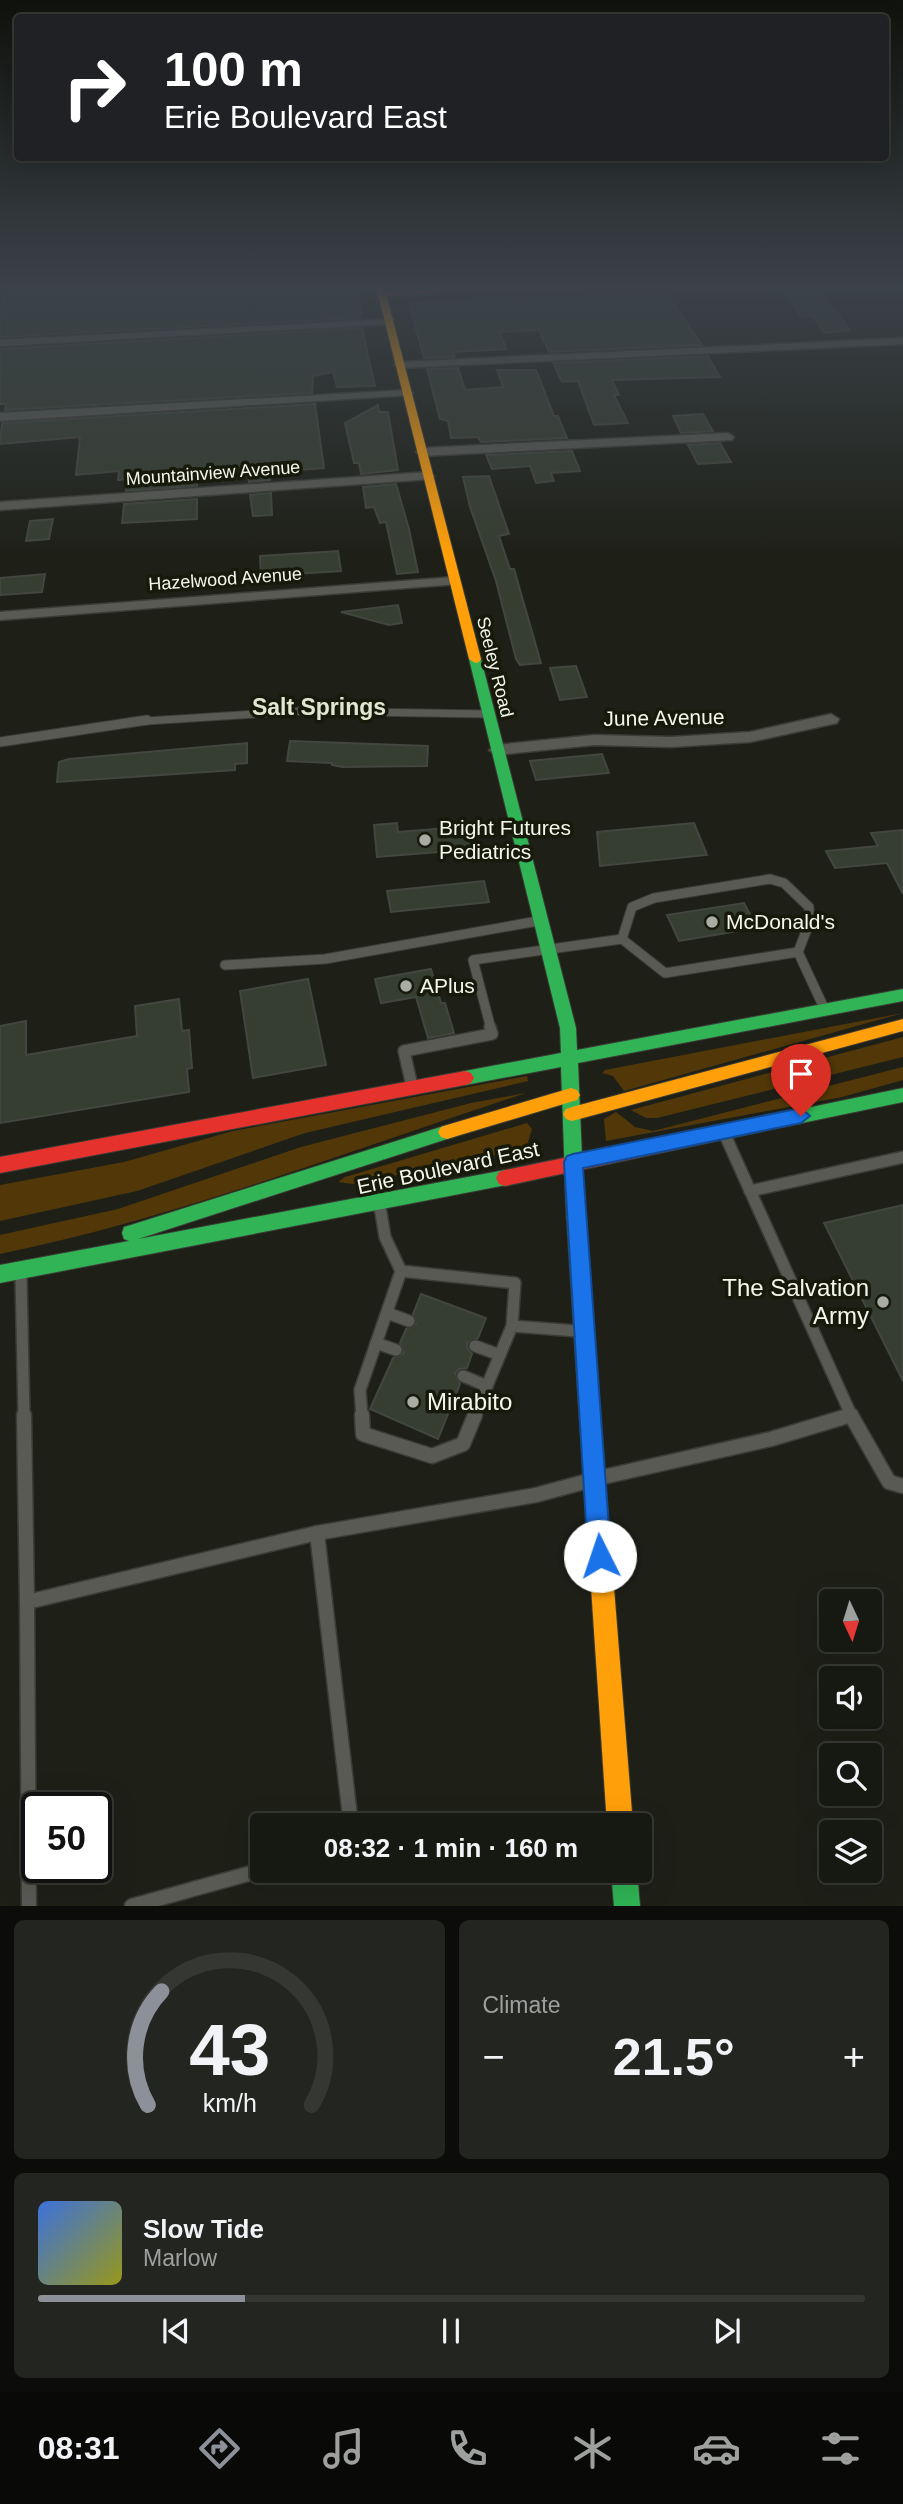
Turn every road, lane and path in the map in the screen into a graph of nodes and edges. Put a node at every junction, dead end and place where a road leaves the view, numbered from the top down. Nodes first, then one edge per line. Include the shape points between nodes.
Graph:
1 (402, 375) edge
2 (407, 393) junction
3 (0, 417) edge
4 (728, 437) dead end
5 (422, 452) junction
6 (428, 476) junction
7 (0, 506) edge
8 (454, 580) junction
9 (0, 616) edge
10 (487, 714) junction
11 (831, 719) dead end
12 (0, 741) edge
13 (497, 750) junction
14 (542, 921) junction
15 (622, 939) junction
16 (550, 949) junction
17 (798, 952) junction
18 (225, 965) dead end
19 (903, 995) edge
20 (825, 1010) junction
21 (903, 1025) edge
22 (570, 1057) junction
23 (412, 1087) junction
24 (571, 1095) junction
25 (903, 1095) edge
26 (572, 1114) junction
27 (724, 1131) junction
28 (903, 1157) edge
29 (573, 1162) junction
30 (0, 1165) edge
31 (750, 1191) junction
32 (379, 1204) junction
33 (20, 1270) junction
34 (401, 1271) junction
35 (0, 1274) edge
36 (387, 1312) junction
37 (409, 1321) dead end
38 (512, 1326) junction
39 (584, 1332) junction
40 (376, 1343) junction
41 (475, 1346) dead end
42 (396, 1350) dead end
43 (500, 1355) junction
44 (463, 1377) dead end
45 (487, 1386) junction
46 (852, 1417) junction
47 (595, 1479) junction
48 (903, 1486) edge
49 (317, 1533) junction
50 (27, 1602) junction
51 (350, 1813) edge
52 (619, 1813) edge
53 (250, 1873) edge
54 (625, 1883) edge
55 (29, 1906) edge
56 (132, 1906) edge
57 (627, 1906) edge

1 - 2 main road, Seeley Road
2 - 3 street
2 - 5 main road, Seeley Road
4 - 5 street
5 - 6 main road, Seeley Road
6 - 7 street, Mountainview Avenue
6 - 8 main road, Seeley Road
8 - 9 street, Hazelwood Avenue
8 - 10 main road, Seeley Road
10 - 12 lane via 275,711 167,719
10 - 13 main road, Seeley Road
11 - 13 street, June Avenue via 750,737 594,740
13 - 14 main road, Seeley Road
14 - 16 main road, Seeley Road
14 - 18 lane via 326,959
15 - 16 lane
15 - 17 lane via 665,973
15 - 17 lane via 632,907 654,898 770,879 784,883 809,907 809,924
16 - 22 main road, Seeley Road
16 - 23 lane via 473,960 492,1034 404,1051
17 - 20 lane
19 - 20 main road
20 - 22 main road
21 - 26 main road
22 - 23 main road
22 - 24 main road, Seeley Road
23 - 30 main road
24 - 26 main road, Seeley Road
24 - 33 main road via 359,1158
25 - 27 main road, Erie Boulevard East
26 - 29 main road, Seeley Road
27 - 29 main road, Erie Boulevard East
27 - 31 lane
28 - 31 lane
29 - 32 main road, Erie Boulevard East
29 - 39 main road, Seeley Road
31 - 46 lane
32 - 33 main road, Erie Boulevard East
32 - 34 lane via 385,1237
33 - 35 main road, Erie Boulevard East
33 - 50 lane
34 - 36 lane
34 - 38 lane via 515,1283
36 - 37 lane
36 - 40 lane
38 - 39 lane
38 - 43 lane
39 - 47 main road, Seeley Road
40 - 42 lane
40 - 45 lane via 360,1390 363,1434 432,1456 463,1444
41 - 43 lane
43 - 45 lane
44 - 45 lane
46 - 47 lane
46 - 48 lane via 890,1482
47 - 49 lane via 536,1495
47 - 52 main road, Seeley Road
49 - 50 lane
49 - 51 lane
50 - 55 lane
53 - 56 lane
54 - 57 main road

